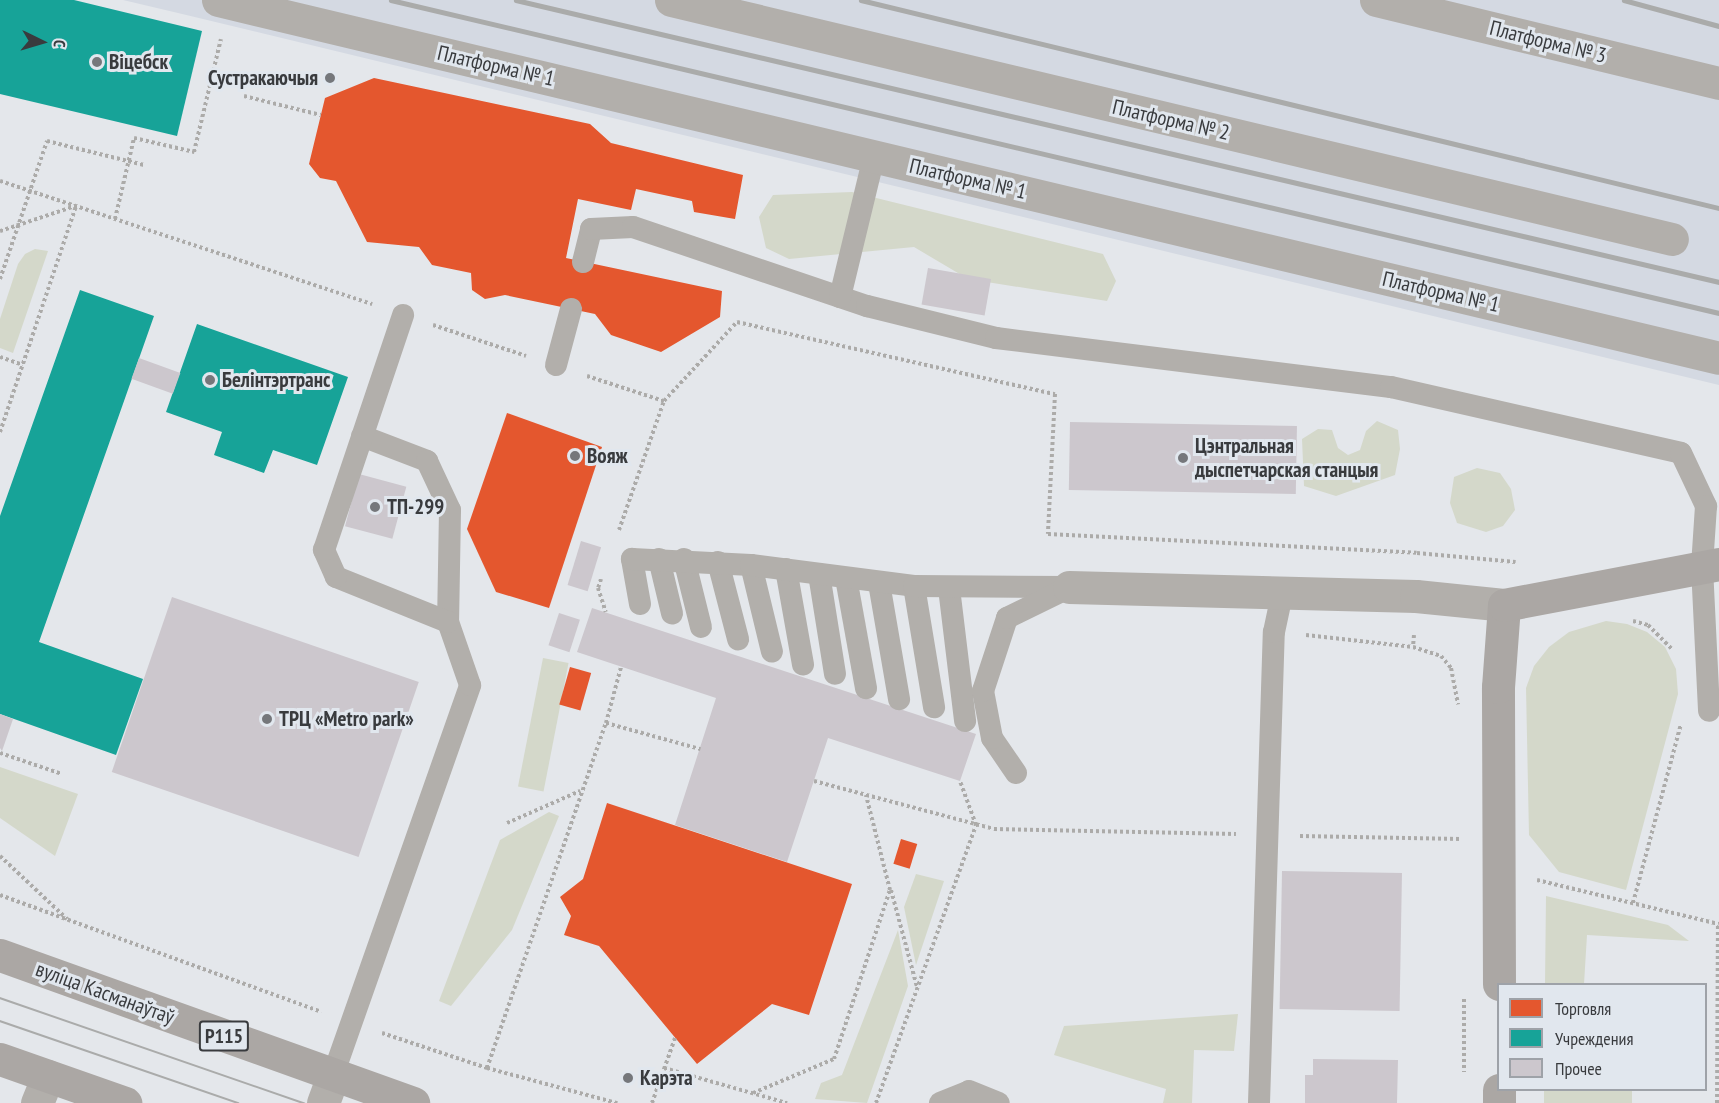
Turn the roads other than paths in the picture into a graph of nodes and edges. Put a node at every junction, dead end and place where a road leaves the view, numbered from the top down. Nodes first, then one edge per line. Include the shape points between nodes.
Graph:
1 (671, 0) edge
2 (1376, 0) edge
3 (224, 1) edge
4 (1719, 83) edge
5 (874, 156) junction
6 (1672, 240) dead end
7 (583, 262) dead end
8 (840, 297) junction
9 (572, 309) dead end
10 (403, 315) dead end
11 (1719, 358) edge
12 (556, 365) dead end
13 (362, 436) junction
14 (659, 559) junction
15 (684, 559) junction
16 (718, 562) junction
17 (751, 565) junction
18 (1711, 566) edge
19 (786, 569) junction
20 (819, 574) junction
21 (846, 578) junction
22 (879, 583) junction
23 (914, 586) junction
24 (949, 588) junction
25 (1069, 588) junction
26 (1282, 594) junction
27 (640, 604) dead end
28 (1504, 605) junction
29 (672, 613) dead end
30 (448, 622) junction
31 (701, 627) dead end
32 (738, 639) dead end
33 (772, 652) dead end
34 (802, 664) dead end
35 (835, 674) dead end
36 (867, 688) dead end
37 (899, 699) dead end
38 (934, 707) dead end
39 (1709, 711) dead end
40 (965, 721) dead end
41 (1016, 773) dead end
42 (0, 955) edge
43 (1499, 983) edge
44 (0, 1059) edge
45 (328, 1089) edge
46 (43, 1090) edge
47 (125, 1103) edge
48 (414, 1103) edge
49 (940, 1103) edge
50 (999, 1103) edge
51 (1259, 1103) edge

1 - 6 street, Платформа № 2
2 - 4 street, Платформа № 3
3 - 5 street, Платформа № 1
5 - 8 lane
5 - 11 street, Платформа № 1
7 - 8 lane via 591,230 633,227
8 - 18 lane via 996,338 1390,387 1681,453 1706,506
9 - 12 lane
10 - 13 lane
13 - 30 lane via 428,461 450,510
13 - 30 lane via 324,550 336,577
14 - 15 lane
14 - 27 lane via 632,559
14 - 29 lane
15 - 16 lane
15 - 31 lane
16 - 17 lane
16 - 32 lane
17 - 19 lane
17 - 33 lane
18 - 28 main road
18 - 39 lane
19 - 20 lane
19 - 34 lane
20 - 21 lane
20 - 35 lane
21 - 22 lane
21 - 36 lane
22 - 23 lane
22 - 37 lane
23 - 24 lane
23 - 38 lane
24 - 25 lane
24 - 40 lane
25 - 26 street
25 - 41 lane via 1008,618 983,691 992,738
26 - 28 street via 1416,597
26 - 51 lane via 1275,632
28 - 43 main road via 1498,687
30 - 45 lane via 470,686
42 - 45 main road, вуліца Касманаўтаў / Р115
44 - 46 main road
45 - 48 main road, вуліца Касманаўтаў / Р115
46 - 47 main road
49 - 50 lane via 969,1091

